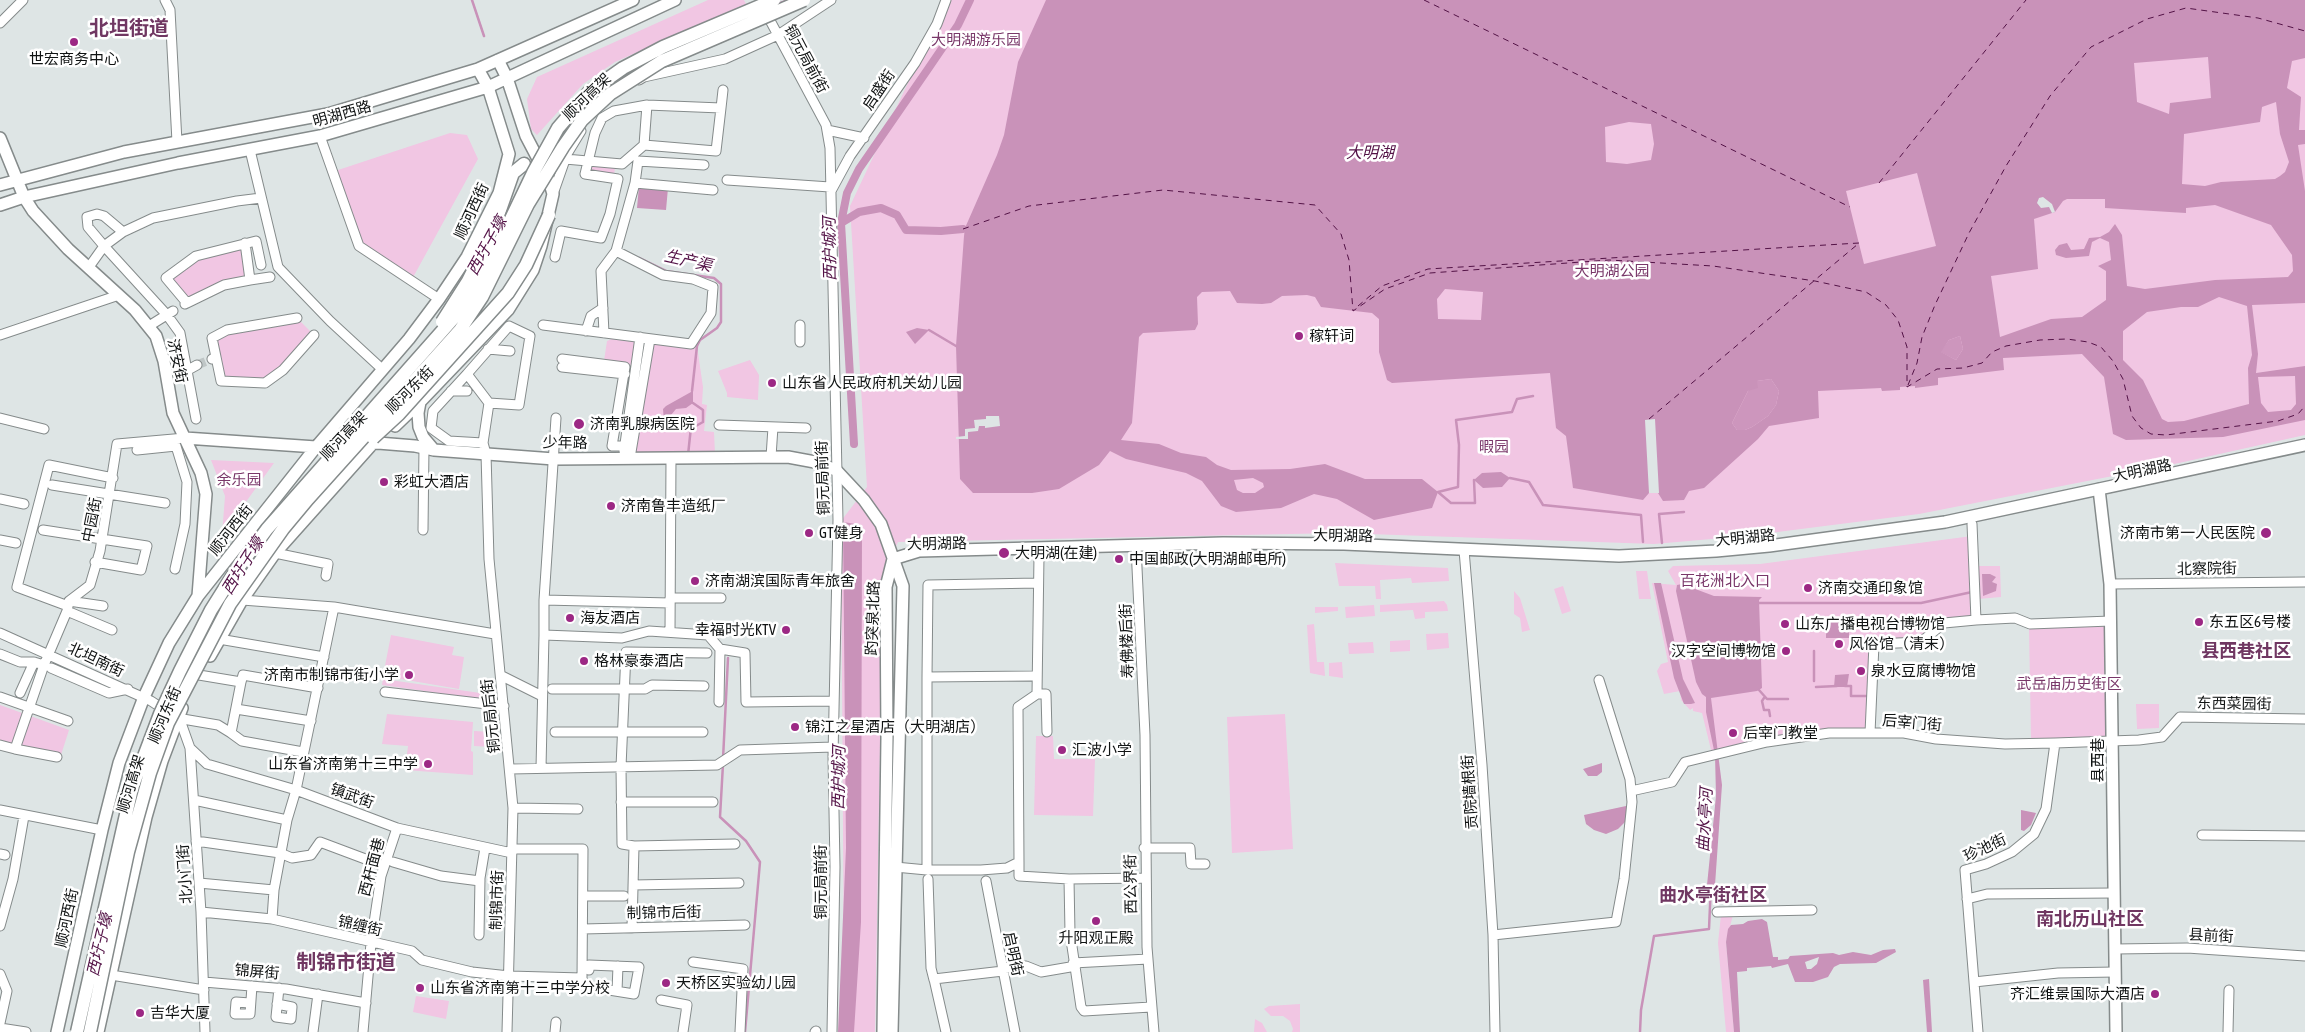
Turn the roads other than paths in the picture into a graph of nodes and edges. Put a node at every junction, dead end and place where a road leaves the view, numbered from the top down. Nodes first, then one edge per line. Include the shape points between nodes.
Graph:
1 (24, 0) edge
2 (165, 0) edge
3 (633, 0) edge
4 (675, 0) edge
5 (759, 0) edge
6 (774, 0) edge
7 (804, 0) edge
8 (831, 0) edge
9 (946, 0) edge
10 (0, 23) edge
11 (778, 34) junction
12 (498, 60) junction
13 (478, 69) junction
14 (507, 78) junction
15 (488, 87) junction
16 (723, 90) dead end
17 (646, 105) junction
18 (721, 108) junction
19 (827, 130) junction
20 (320, 136) junction
21 (0, 138) edge
22 (864, 138) junction
23 (178, 142) junction
24 (644, 145) junction
25 (250, 150) junction
26 (565, 159) junction
27 (589, 160) junction
28 (524, 164) junction
29 (622, 164) junction
30 (704, 165) dead end
31 (504, 175) junction
32 (17, 179) junction
33 (618, 179) junction
34 (549, 180) junction
35 (726, 180) dead end
36 (635, 183) junction
37 (0, 185) edge
38 (713, 190) dead end
39 (830, 190) junction
40 (499, 193) junction
41 (553, 194) junction
42 (24, 197) junction
43 (261, 198) junction
44 (0, 205) edge
45 (549, 215) junction
46 (494, 227) junction
47 (123, 232) junction
48 (245, 243) junction
49 (104, 246) junction
50 (616, 252) junction
51 (555, 257) dead end
52 (261, 265) dead end
53 (89, 267) junction
54 (270, 276) dead end
55 (250, 280) junction
56 (119, 295) junction
57 (439, 299) junction
58 (603, 308) junction
59 (170, 313) junction
60 (297, 318) dead end
61 (499, 319) junction
62 (543, 325) dead end
63 (800, 325) dead end
64 (149, 326) junction
65 (509, 326) junction
66 (586, 332) junction
67 (604, 333) junction
68 (0, 335) edge
69 (314, 335) dead end
70 (640, 337) junction
71 (650, 339) junction
72 (800, 342) dead end
73 (488, 349) junction
74 (510, 351) dead end
75 (562, 363) dead end
76 (197, 366) tunnel mouth
77 (382, 369) junction
78 (188, 370) junction
79 (467, 374) junction
80 (451, 391) junction
81 (468, 391) dead end
82 (420, 402) junction
83 (489, 403) junction
84 (0, 418) edge
85 (556, 418) dead end
86 (196, 419) dead end
87 (719, 425) dead end
88 (773, 427) junction
89 (806, 428) dead end
90 (44, 429) dead end
91 (185, 438) junction
92 (174, 442) junction
93 (366, 444) junction
94 (2305, 445) edge
95 (625, 446) junction
96 (316, 447) junction
97 (429, 448) junction
98 (484, 449) junction
99 (137, 450) dead end
100 (2305, 452) edge
101 (338, 454) junction
102 (771, 457) junction
103 (554, 458) junction
104 (627, 458) junction
105 (671, 458) junction
106 (836, 470) junction
107 (113, 478) junction
108 (52, 485) dead end
109 (2099, 492) junction
110 (110, 496) junction
111 (0, 499) edge
112 (165, 503) dead end
113 (24, 504) dead end
114 (1972, 524) junction
115 (43, 530) dead end
116 (423, 530) dead end
117 (102, 538) junction
118 (0, 540) edge
119 (16, 543) dead end
120 (1137, 550) junction
121 (275, 553) junction
122 (1464, 553) junction
123 (1039, 556) junction
124 (893, 560) junction
125 (95, 562) junction
126 (175, 569) dead end
127 (326, 576) dead end
128 (2305, 582) edge
129 (1038, 583) junction
130 (2110, 584) junction
131 (198, 596) junction
132 (721, 598) dead end
133 (242, 600) junction
134 (544, 600) junction
135 (670, 601) junction
136 (68, 606) junction
137 (104, 606) dead end
138 (334, 607) junction
139 (1976, 620) junction
140 (2111, 621) junction
141 (112, 630) dead end
142 (670, 632) junction
143 (0, 633) edge
144 (495, 634) junction
145 (544, 635) junction
146 (219, 639) junction
147 (720, 649) junction
148 (49, 653) junction
149 (707, 653) dead end
150 (0, 654) edge
151 (324, 657) junction
152 (34, 662) junction
153 (47, 667) junction
154 (199, 675) junction
155 (502, 676) junction
156 (1032, 676) dead end
157 (927, 677) junction
158 (1600, 680) dead end
159 (241, 682) junction
160 (704, 686) dead end
161 (318, 688) junction
162 (128, 689) junction
163 (552, 689) dead end
164 (623, 689) junction
165 (385, 692) dead end
166 (20, 693) dead end
167 (1036, 694) junction
168 (542, 696) junction
169 (0, 697) edge
170 (148, 699) junction
171 (834, 701) junction
172 (719, 702) dead end
173 (504, 706) junction
174 (29, 707) junction
175 (236, 709) junction
176 (177, 718) junction
177 (2305, 719) edge
178 (68, 721) dead end
179 (311, 721) junction
180 (555, 732) dead end
181 (703, 732) dead end
182 (1047, 732) dead end
183 (231, 733) junction
184 (623, 733) junction
185 (1870, 733) junction
186 (1144, 735) joint
187 (2112, 740) junction
188 (2055, 743) junction
189 (0, 745) edge
190 (834, 747) junction
191 (190, 748) junction
192 (15, 749) junction
193 (303, 752) junction
194 (58, 757) dead end
195 (621, 767) junction
196 (541, 768) junction
197 (510, 769) junction
198 (296, 790) junction
199 (1631, 791) junction
200 (194, 800) junction
201 (621, 802) junction
202 (712, 802) dead end
203 (513, 808) junction
204 (578, 809) dead end
205 (0, 810) edge
206 (24, 816) junction
207 (287, 820) junction
208 (397, 828) junction
209 (102, 830) junction
210 (2202, 835) dead end
211 (2305, 836) edge
212 (196, 841) junction
213 (735, 844) dead end
214 (634, 846) junction
215 (485, 848) junction
216 (1144, 848) junction
217 (512, 851) junction
218 (280, 853) junction
219 (393, 862) dead end
220 (1019, 862) junction
221 (1205, 864) dead end
222 (384, 866) junction
223 (895, 867) junction
224 (928, 874) junction
225 (1069, 878) junction
226 (1144, 878) junction
227 (480, 881) junction
228 (986, 881) dead end
229 (199, 883) junction
230 (739, 883) dead end
231 (633, 885) junction
232 (274, 890) junction
233 (2114, 893) junction
234 (583, 896) junction
235 (624, 896) dead end
236 (3, 899) edge
237 (1967, 899) junction
238 (1812, 910) dead end
239 (201, 912) junction
240 (1717, 912) dead end
241 (272, 919) junction
242 (745, 925) dead end
243 (0, 926) edge
244 (632, 928) junction
245 (583, 929) junction
246 (479, 935) dead end
247 (1493, 935) junction
248 (371, 943) junction
249 (2115, 949) junction
250 (2305, 956) edge
251 (1148, 959) junction
252 (693, 962) dead end
253 (1075, 965) junction
254 (618, 966) junction
255 (588, 970) dead end
256 (1002, 970) junction
257 (2115, 972) junction
258 (0, 974) edge
259 (111, 975) junction
260 (509, 976) junction
261 (582, 978) junction
262 (934, 980) junction
263 (1974, 982) junction
264 (204, 986) junction
265 (252, 986) junction
266 (279, 988) junction
267 (2230, 990) dead end
268 (617, 991) junction
269 (318, 994) junction
270 (661, 1000) dead end
271 (250, 1003) dead end
272 (366, 1003) junction
273 (277, 1004) dead end
274 (1151, 1007) junction
275 (556, 1022) dead end
276 (0, 1023) edge
277 (0, 1028) edge
278 (26, 1032) edge
279 (57, 1032) edge
280 (77, 1032) edge
281 (90, 1032) edge
282 (98, 1032) edge
283 (205, 1032) edge
284 (312, 1032) edge
285 (363, 1032) edge
286 (507, 1032) edge
287 (555, 1032) edge
288 (683, 1032) edge
289 (740, 1032) edge
290 (832, 1032) edge
291 (883, 1032) edge
292 (892, 1032) edge
293 (946, 1032) edge
294 (1015, 1032) edge
295 (1154, 1032) edge
296 (1495, 1032) edge
297 (1978, 1032) edge
298 (2116, 1032) edge
299 (2228, 1032) edge

1 - 10 street
2 - 23 street via 170,10
3 - 12 main road, 明湖西路
4 - 14 main road, 明湖西路
5 - 11 street, 铜元局前街, bridge
6 - 101 highway, 顺河高架, bridge via 663,47 623,68 589,92 558,128 533,172 486,271 459,312
7 - 101 highway, 顺河高架, bridge via 662,61 610,94 582,120 528,204 482,297 460,330
8 - 11 street
9 - 22 street, 启盛街 via 915,63
11 - 19 street, 铜元局前街
11 - 26 street via 725,59 644,77 614,96 588,120
12 - 13 main road, 明湖西路
12 - 14 main road, 顺河东街
13 - 15 main road, 顺河西街
13 - 23 main road, 明湖西路 via 328,114
14 - 15 main road, 明湖西路
14 - 34 main road, 顺河东街 via 526,136
15 - 20 main road, 明湖西路
15 - 31 main road, 顺河西街 via 509,154
16 - 18 street
17 - 18 street
17 - 24 street
17 - 27 street via 614,111 602,118
18 - 24 street via 716,151
19 - 22 street
19 - 39 street, 铜元局前街
20 - 25 main road, 明湖西路
20 - 57 street via 359,246
21 - 32 main road, 济安街
22 - 39 street, 启盛街
23 - 32 main road, 明湖西路
24 - 29 street
25 - 42 main road, 明湖西路
25 - 43 street
26 - 27 street
26 - 41 street
27 - 29 street
27 - 33 street via 585,174
28 - 31 main road
28 - 34 main road via 536,166
28 - 46 highway via 513,173
29 - 33 street
30 - 36 street via 638,161
31 - 40 main road, 顺河西街
32 - 37 main road, 明湖西路
32 - 42 main road, 济安街
33 - 51 street via 601,238 561,231
34 - 41 main road, 顺河东街
35 - 39 street
36 - 38 street
36 - 50 street
39 - 106 street, 铜元局前街
40 - 46 highway
40 - 57 main road, 顺河西街 via 466,257
41 - 45 main road, 顺河东街
42 - 44 main road, 明湖西路
42 - 53 main road, 济安街 via 56,236
43 - 47 street via 153,218
43 - 77 street via 278,267
45 - 61 main road, 顺河东街 via 533,270
45 - 101 highway, bridge via 526,265 508,293 382,431
46 - 101 highway, bridge via 468,281 442,323 366,408
47 - 49 street
47 - 49 street via 104,216 87,217 88,227
48 - 52 street via 256,241
48 - 55 street
48 - 55 street via 196,256 166,278 186,304 224,285
49 - 53 street
49 - 59 street
50 - 58 street via 601,271
50 - 71 street via 663,275 713,287 711,313 692,344
53 - 56 main road, 济安街
54 - 55 street
56 - 64 main road, 济安街
56 - 68 street
57 - 77 main road, 顺河西街
58 - 66 street via 591,316
58 - 67 street
59 - 64 street
59 - 78 street via 180,334
60 - 69 street via 227,330 212,338 221,381 265,383 283,370
61 - 65 street
61 - 82 main road, 顺河东街
62 - 66 street
63 - 72 street
64 - 91 main road, 济安街 via 162,353 170,404
65 - 73 street
65 - 83 street via 530,336 519,405
66 - 67 street
67 - 70 street
70 - 71 street
70 - 95 street
71 - 104 street
73 - 74 street
73 - 79 street
75 - 95 street via 625,367 612,446
76 - 78 street
77 - 96 main road, 顺河西街
78 - 86 street
79 - 80 street
79 - 83 street
80 - 81 street
80 - 98 street via 433,411 431,428 449,441
82 - 93 main road, 顺河东街
82 - 97 main road via 419,427
83 - 98 street, 铜元局后街
84 - 90 street
85 - 103 street
87 - 88 street
88 - 89 street
88 - 102 street
91 - 92 street, 中园街
91 - 96 main road, 少年路
91 - 131 main road, 济安街 via 201,473 206,494
92 - 99 street
92 - 107 street, 中园街 via 117,444
92 - 126 street via 187,482 185,524
93 - 97 main road, 少年路
93 - 101 main road, 少年路, bridge
93 - 121 main road, 顺河东街
94 - 109 main road, 大明湖路
95 - 104 street
96 - 101 main road, 少年路
96 - 131 main road, 顺河西街
97 - 98 main road, 少年路
97 - 116 street
98 - 103 main road, 少年路
98 - 144 street, 铜元局后街
100 - 109 main road, 大明湖路
101 - 280 highway, 顺河高架, bridge via 266,529 233,575 211,610 160,714 132,788
101 - 281 highway, 顺河高架, bridge via 230,604 168,722 128,852
102 - 105 main road, 少年路
102 - 106 main road, 少年路 via 815,462
103 - 104 main road, 少年路
103 - 134 street
104 - 105 main road, 少年路
105 - 135 street
106 - 124 main road, 少年路 via 876,516 888,539
106 - 171 street, 铜元局前街
107 - 110 street, 中园街
107 - 136 street via 49,465 17,587
108 - 110 street
109 - 114 main road, 大明湖路
109 - 122 main road, 大明湖路 via 1945,522 1760,547 1633,556
109 - 130 main road, 县西巷
110 - 112 street
110 - 117 street, 中园街
111 - 113 street
114 - 122 main road, 大明湖路 via 1808,547 1697,558 1612,561
114 - 139 street
115 - 117 street
117 - 125 street, 中园街
117 - 125 street via 147,546 141,570
118 - 119 street
120 - 122 main road, 大明湖路
120 - 123 main road, 大明湖路
120 - 124 main road, 大明湖路 via 919,551
120 - 186 street, 寿佛楼后街
121 - 127 street via 328,564
121 - 133 main road, 顺河东街
122 - 247 street, 贡院墙根街 via 1482,756
123 - 124 main road, 大明湖路
123 - 129 street
124 - 223 main road, 趵突泉北路 via 902,586
124 - 291 main road, 趵突泉北路 via 886,587
125 - 136 street, 中园街 via 90,585
128 - 130 street, 北察院街
129 - 157 street via 928,585
129 - 167 street
130 - 140 main road, 县西巷
131 - 170 main road, 顺河西街 via 169,643
132 - 135 street
133 - 138 street
133 - 146 main road, 顺河东街
134 - 135 street
134 - 145 street
135 - 142 street
136 - 137 street
136 - 141 street
136 - 148 street, 中园街
138 - 144 street
138 - 151 street
139 - 140 street via 2015,618 2030,624
139 - 185 street via 1944,623 1920,642 1874,644
140 - 187 main road, 县西巷
142 - 145 street via 649,631 622,638
142 - 147 street via 708,635
143 - 148 street, 北坦南街
144 - 155 street, 铜元局后街
145 - 168 street
146 - 151 street
146 - 154 main road, 顺河东街
147 - 171 street via 745,653 746,702
147 - 172 street
148 - 153 street, 中园街
148 - 162 street, 北坦南街
149 - 164 street via 626,652
150 - 152 street via 20,662
151 - 161 street
152 - 153 street
152 - 166 street
153 - 162 street via 110,694
153 - 174 street, 中园街
154 - 159 street
154 - 176 main road, 顺河东街
155 - 168 street
155 - 173 street, 铜元局后街
156 - 157 street
157 - 224 street
158 - 199 street
159 - 161 street via 243,675
159 - 175 street
160 - 164 street via 652,685 645,689
161 - 179 street
162 - 170 street, 北坦南街
163 - 164 street
164 - 184 street
165 - 173 street
167 - 182 street via 1046,694
167 - 220 street via 1018,707
168 - 196 street
169 - 174 street
170 - 176 street, 北坦南街, bridge
170 - 209 main road, 顺河西街 via 119,763
171 - 190 street, 铜元局前街
173 - 197 street, 铜元局后街
174 - 178 street
174 - 192 street, 中园街
175 - 179 street
175 - 183 street
176 - 183 street via 218,725
176 - 191 street, 北小门街
176 - 259 main road, 顺河东街 via 146,817
177 - 187 street, 东西菜园街 via 2180,717 2162,737
179 - 193 street
180 - 184 street
181 - 184 street
183 - 193 street via 242,742
184 - 195 street
185 - 188 street, 后宰门街 via 1904,733 1936,739 2005,744
185 - 199 street, 后宰门街 via 1829,733 1716,754 1685,762 1672,782
186 - 216 street, 西公界街
187 - 188 street, 后宰门街
187 - 233 main road, 县西巷
188 - 237 street, 珍池街 via 2046,808 2034,834 2012,852 1965,870
189 - 192 street
190 - 195 street, 铜元局后街 via 740,750 717,765
190 - 290 street, 铜元局前街
191 - 198 street, 镇武街 via 207,764
191 - 200 street, 北小门街
192 - 194 street
193 - 198 street
195 - 196 street, 铜元局后街
195 - 201 street
196 - 197 street, 铜元局后街
197 - 203 street, 制锦市街
198 - 207 street
198 - 208 street, 镇武街
199 - 247 street via 1624,879 1616,922
200 - 207 street
200 - 212 street, 北小门街
201 - 202 street
201 - 214 street via 622,844
203 - 204 street
203 - 217 street, 制锦市街
205 - 206 street
206 - 209 street
206 - 236 street via 13,879
207 - 218 street
208 - 215 street, 镇武街
208 - 222 street, 西杆面巷
209 - 279 main road, 顺河西街
210 - 211 street
212 - 218 street
212 - 229 street, 北小门街
213 - 214 street
214 - 231 street
215 - 217 street, 镇武街
215 - 227 street
216 - 221 street via 1190,848 1191,864
216 - 226 street, 西公界街
217 - 234 street, 镇武街 via 583,849
217 - 260 street, 制锦市街
218 - 222 street via 292,858 311,855 320,842
218 - 232 street
219 - 227 street via 441,876
220 - 224 street via 1007,868
220 - 225 street via 1019,876
222 - 248 street, 西杆面巷
223 - 224 street
223 - 292 main road, 趵突泉北路
224 - 262 street
225 - 226 street
225 - 253 street
226 - 251 street, 西公界街
227 - 246 street
228 - 256 street, 启明街
229 - 232 street
229 - 239 street, 北小门街
230 - 231 street
231 - 244 street
232 - 241 street
233 - 237 street via 1987,894
233 - 249 main road, 县西巷
234 - 235 street
234 - 245 street
236 - 243 street
237 - 263 street
238 - 240 street
239 - 241 street, 锦缠街
239 - 264 street, 北小门街
241 - 248 street, 锦缠街
242 - 244 street, 制锦市后街
244 - 245 street, 制锦市后街
245 - 261 street
247 - 296 street, 贡院墙根街
248 - 260 street, 锦缠街 via 412,951 422,960 472,972
248 - 272 street, 西杆面巷
249 - 250 street, 县前街 via 2187,948
249 - 257 main road, 县西巷
251 - 253 street
251 - 274 street, 西公界街
252 - 289 street via 743,969
253 - 256 street via 1041,972 1026,966
253 - 274 street via 1080,1007 1084,1011
254 - 255 street via 589,965
254 - 268 street
254 - 268 street via 639,967 634,994
256 - 262 street
256 - 294 street, 启明街
257 - 263 street via 2058,973
257 - 298 main road, 县西巷
258 - 276 street via 7,991
259 - 264 street, 锦屏街
259 - 282 main road, 顺河东街
260 - 261 street, 锦缠街
260 - 286 street, 制锦市街
261 - 268 street via 584,986
262 - 293 street
263 - 297 street
264 - 265 street, 锦屏街
264 - 283 street, 北小门街
265 - 266 street, 锦屏街
265 - 271 street
266 - 269 street, 锦屏街
266 - 273 street
267 - 299 street
269 - 272 street, 锦屏街
269 - 284 street
270 - 288 street via 687,1005
272 - 285 street, 西杆面巷
274 - 295 street, 西公界街
275 - 287 street
277 - 278 street

